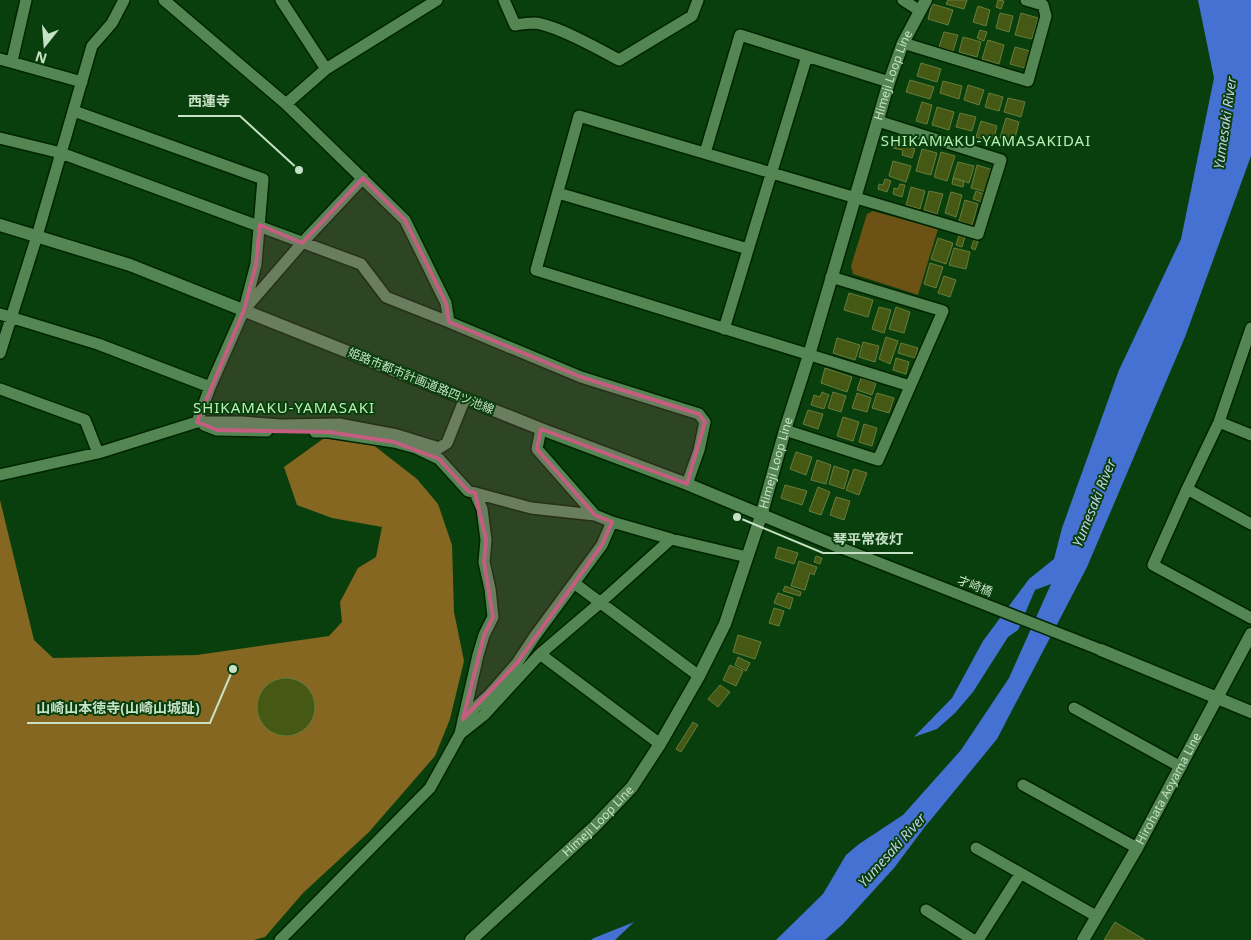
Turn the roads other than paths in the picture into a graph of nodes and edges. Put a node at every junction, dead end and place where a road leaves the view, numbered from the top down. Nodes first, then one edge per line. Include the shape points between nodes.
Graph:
1 (26, 0) edge
2 (124, 0) edge
3 (164, 0) edge
4 (280, 0) edge
5 (437, 0) edge
6 (504, 0) edge
7 (698, 0) edge
8 (902, 0) edge
9 (1026, 0) edge
10 (923, 5) edge
11 (903, 43) junction
12 (807, 56) junction
13 (0, 59) edge
14 (12, 61) junction
15 (326, 69) junction
16 (82, 82) junction
17 (889, 82) junction
18 (286, 104) junction
19 (74, 111) junction
20 (878, 121) junction
21 (0, 138) edge
22 (61, 153) junction
23 (706, 153) junction
24 (772, 173) junction
25 (363, 178) junction
26 (558, 193) junction
27 (854, 198) junction
28 (0, 225) edge
29 (260, 225) junction
30 (37, 236) junction
31 (302, 243) junction
32 (748, 249) junction
33 (831, 277) junction
34 (244, 310) junction
35 (0, 314) edge
36 (12, 317) junction
37 (449, 322) junction
38 (1251, 328) edge
39 (724, 329) junction
40 (0, 353) edge
41 (809, 355) junction
42 (910, 386) junction
43 (210, 387) junction
44 (0, 389) edge
45 (465, 398) junction
46 (198, 422) junction
47 (1219, 422) junction
48 (541, 429) junction
49 (785, 430) junction
50 (1251, 434) edge
51 (98, 453) junction
52 (0, 475) edge
53 (686, 484) junction
54 (1187, 489) junction
55 (474, 493) junction
56 (595, 515) junction
57 (762, 516) junction
58 (612, 522) junction
59 (1251, 524) edge
60 (671, 539) junction
61 (838, 547) joint
62 (747, 557) junction
63 (574, 583) junction
64 (600, 602) junction
65 (1251, 618) edge
66 (1251, 634) edge
67 (1101, 650) joint
68 (540, 654) junction
69 (521, 666) junction
70 (699, 676) junction
71 (1217, 698) junction
72 (1074, 708) dead end
73 (1251, 712) edge
74 (463, 719) junction
75 (460, 734) junction
76 (660, 744) junction
77 (1181, 767) junction
78 (1023, 785) dead end
79 (976, 848) dead end
80 (1137, 848) junction
81 (1020, 874) junction
82 (926, 910) dead end
83 (1096, 916) junction
84 (280, 940) edge
85 (471, 940) edge
86 (973, 940) edge
87 (978, 940) edge
88 (1083, 940) edge

1 - 14 street
2 - 16 street via 112,23 92,46
3 - 18 street
4 - 15 street
5 - 15 street
6 - 7 street via 515,25 536,23 554,29 619,60 692,16
8 - 10 street
9 - 11 street via 1042,4 1046,16 1028,81
10 - 11 main road, Himeji Loop Line
11 - 17 main road, Himeji Loop Line
12 - 17 street
12 - 23 street via 740,35
12 - 24 street
13 - 14 street
14 - 16 street
15 - 18 street
16 - 19 street
17 - 20 main road, Himeji Loop Line
18 - 25 street
19 - 22 street
19 - 29 street via 263,179
20 - 27 main road, Himeji Loop Line
20 - 27 street via 1001,160 978,234
21 - 22 street
22 - 29 street
22 - 30 street
23 - 24 street
23 - 26 street via 579,116
24 - 27 street
24 - 32 street
25 - 31 street
25 - 37 street via 405,220 446,303
26 - 32 street
26 - 39 street via 536,270
27 - 33 main road, Himeji Loop Line
28 - 30 main road, 姫路市都市計画道路四ツ池線
29 - 31 street
29 - 34 street via 256,264
30 - 34 main road, 姫路市都市計画道路四ツ池線 via 130,265
30 - 36 street
31 - 34 street
31 - 37 street via 361,264 386,297
32 - 39 street
33 - 41 main road, Himeji Loop Line
33 - 42 street via 943,310
34 - 43 street
34 - 45 main road, 姫路市都市計画道路四ツ池線
35 - 36 street
36 - 40 street
36 - 43 street via 98,344
37 - 53 street via 581,377 699,414 705,422
38 - 47 street
39 - 41 street
41 - 42 street
41 - 49 main road, Himeji Loop Line
42 - 49 street via 878,460
43 - 46 street
44 - 51 street via 85,420
45 - 46 street via 447,443 439,448 397,435 339,424
45 - 48 main road, 姫路市都市計画道路四ツ池線
46 - 51 street
46 - 55 street via 217,430 329,432 394,442 439,459 468,491
47 - 50 street
47 - 54 street
48 - 53 main road, 姫路市都市計画道路四ツ池線
48 - 56 street via 537,449
49 - 57 main road, Himeji Loop Line
51 - 52 street
53 - 57 main road, 姫路市都市計画道路四ツ池線
54 - 59 street
54 - 65 street via 1153,565
55 - 56 street via 530,508
55 - 74 street via 482,509 486,540 484,562 493,617 480,648
56 - 58 street
57 - 61 main road, 姫路市都市計画道路四ツ池線
57 - 62 main road, Himeji Loop Line
58 - 60 street
58 - 63 street via 602,545
60 - 62 street
60 - 64 street
61 - 67 street, 才崎橋
62 - 70 main road, Himeji Loop Line via 725,624
63 - 64 street
63 - 69 street via 535,636
64 - 68 street
64 - 70 street
66 - 71 main road, Hirohata Aoyama Line
67 - 71 main road
68 - 69 street
68 - 76 street
69 - 74 street
69 - 75 street via 484,715
70 - 76 main road, Himeji Loop Line
71 - 73 main road
71 - 77 main road, Hirohata Aoyama Line
72 - 77 street
74 - 75 street
75 - 84 street via 430,788
76 - 85 main road, Himeji Loop Line via 632,786 594,827
77 - 80 main road, Hirohata Aoyama Line
78 - 80 street
79 - 81 street
80 - 83 main road, Hirohata Aoyama Line
81 - 83 street
81 - 87 street
82 - 86 street
83 - 88 main road, Hirohata Aoyama Line

